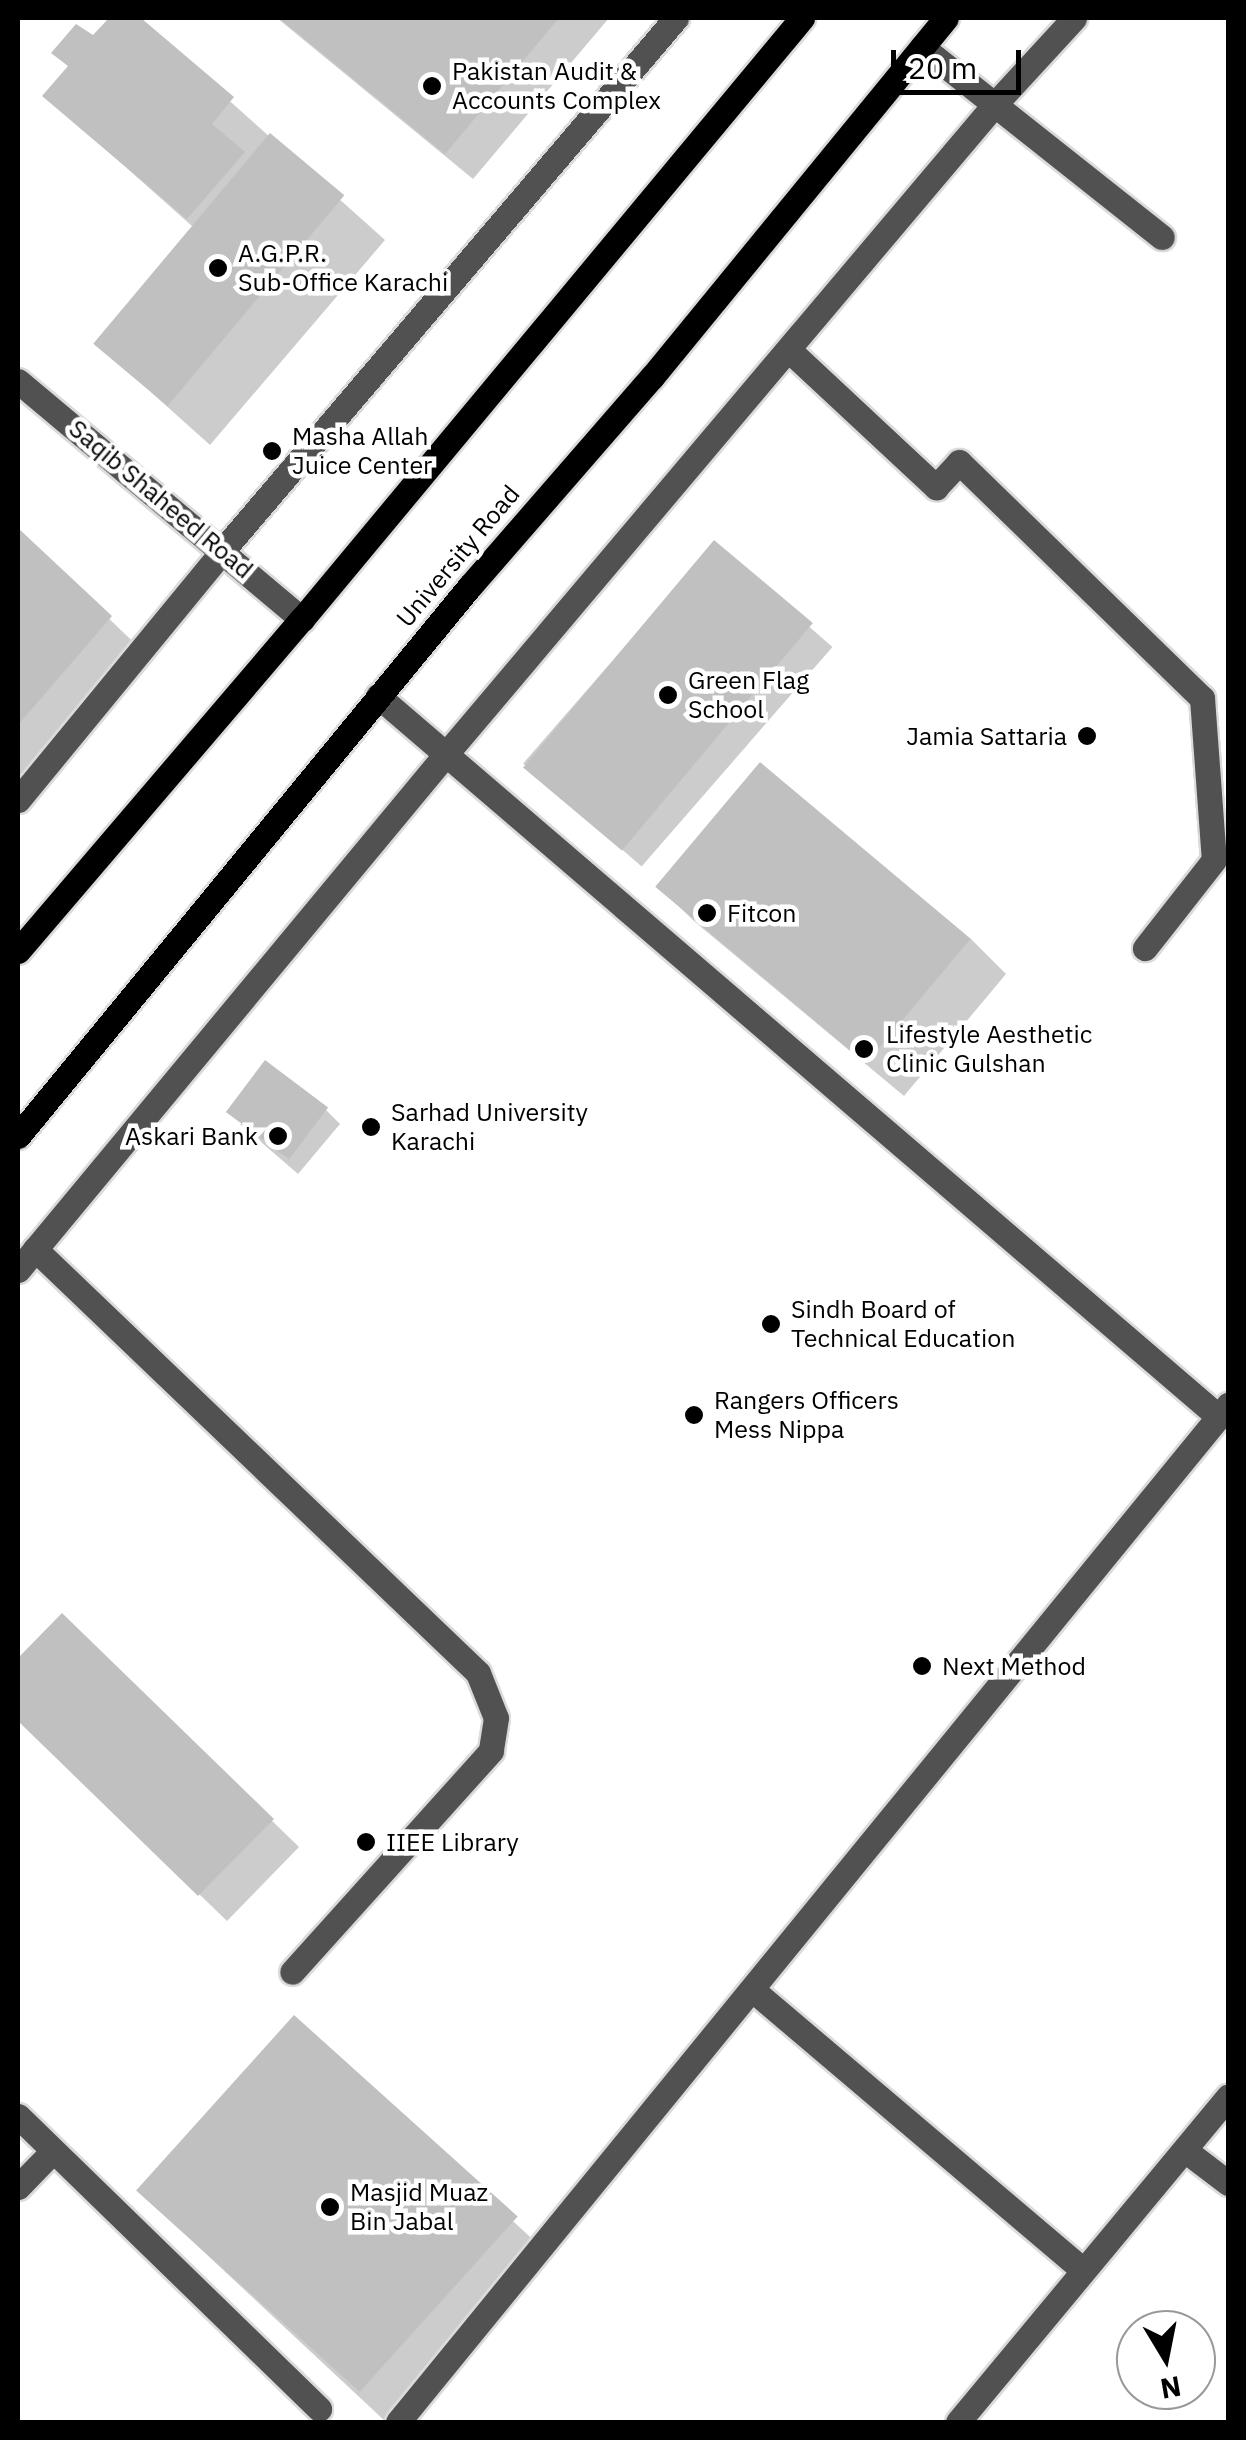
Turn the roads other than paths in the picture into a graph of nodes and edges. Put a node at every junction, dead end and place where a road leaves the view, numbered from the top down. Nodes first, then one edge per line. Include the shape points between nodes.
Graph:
1 (676, 18) edge
2 (802, 18) edge
3 (946, 18) edge
4 (1074, 18) edge
5 (922, 47) junction
6 (994, 104) junction
7 (1162, 236) dead end
8 (790, 351) junction
9 (18, 381) edge
10 (223, 550) junction
11 (302, 619) junction
12 (378, 696) junction
13 (446, 754) junction
14 (18, 800) edge
15 (1146, 948) dead end
16 (18, 950) edge
17 (18, 1136) edge
18 (35, 1249) junction
19 (18, 1270) edge
20 (1224, 1411) edge
21 (292, 1972) dead end
22 (754, 1991) junction
23 (1228, 2097) edge
24 (18, 2116) edge
25 (1186, 2151) junction
26 (52, 2152) junction
27 (1228, 2183) edge
28 (18, 2188) edge
29 (1082, 2270) junction
30 (320, 2408) dead end
31 (398, 2422) edge
32 (958, 2422) edge

1 - 10 street
2 - 11 main road
3 - 5 main road, University Road
4 - 6 street
5 - 6 street
5 - 12 main road, University Road via 652,378
6 - 7 street
6 - 8 street
8 - 13 street
8 - 15 street via 936,487 959,462 1202,698 1214,860
9 - 10 street, Saqib Shaheed Road
10 - 11 street, Saqib Shaheed Road
10 - 14 street
11 - 16 main road
12 - 13 street
12 - 17 main road, University Road
13 - 18 street
13 - 20 street
18 - 19 street
18 - 21 street via 478,1674 496,1718 492,1751
20 - 22 street
22 - 29 street
22 - 31 street
23 - 25 street
24 - 26 street
25 - 27 street
25 - 29 street
26 - 28 street
26 - 30 street
29 - 32 street

